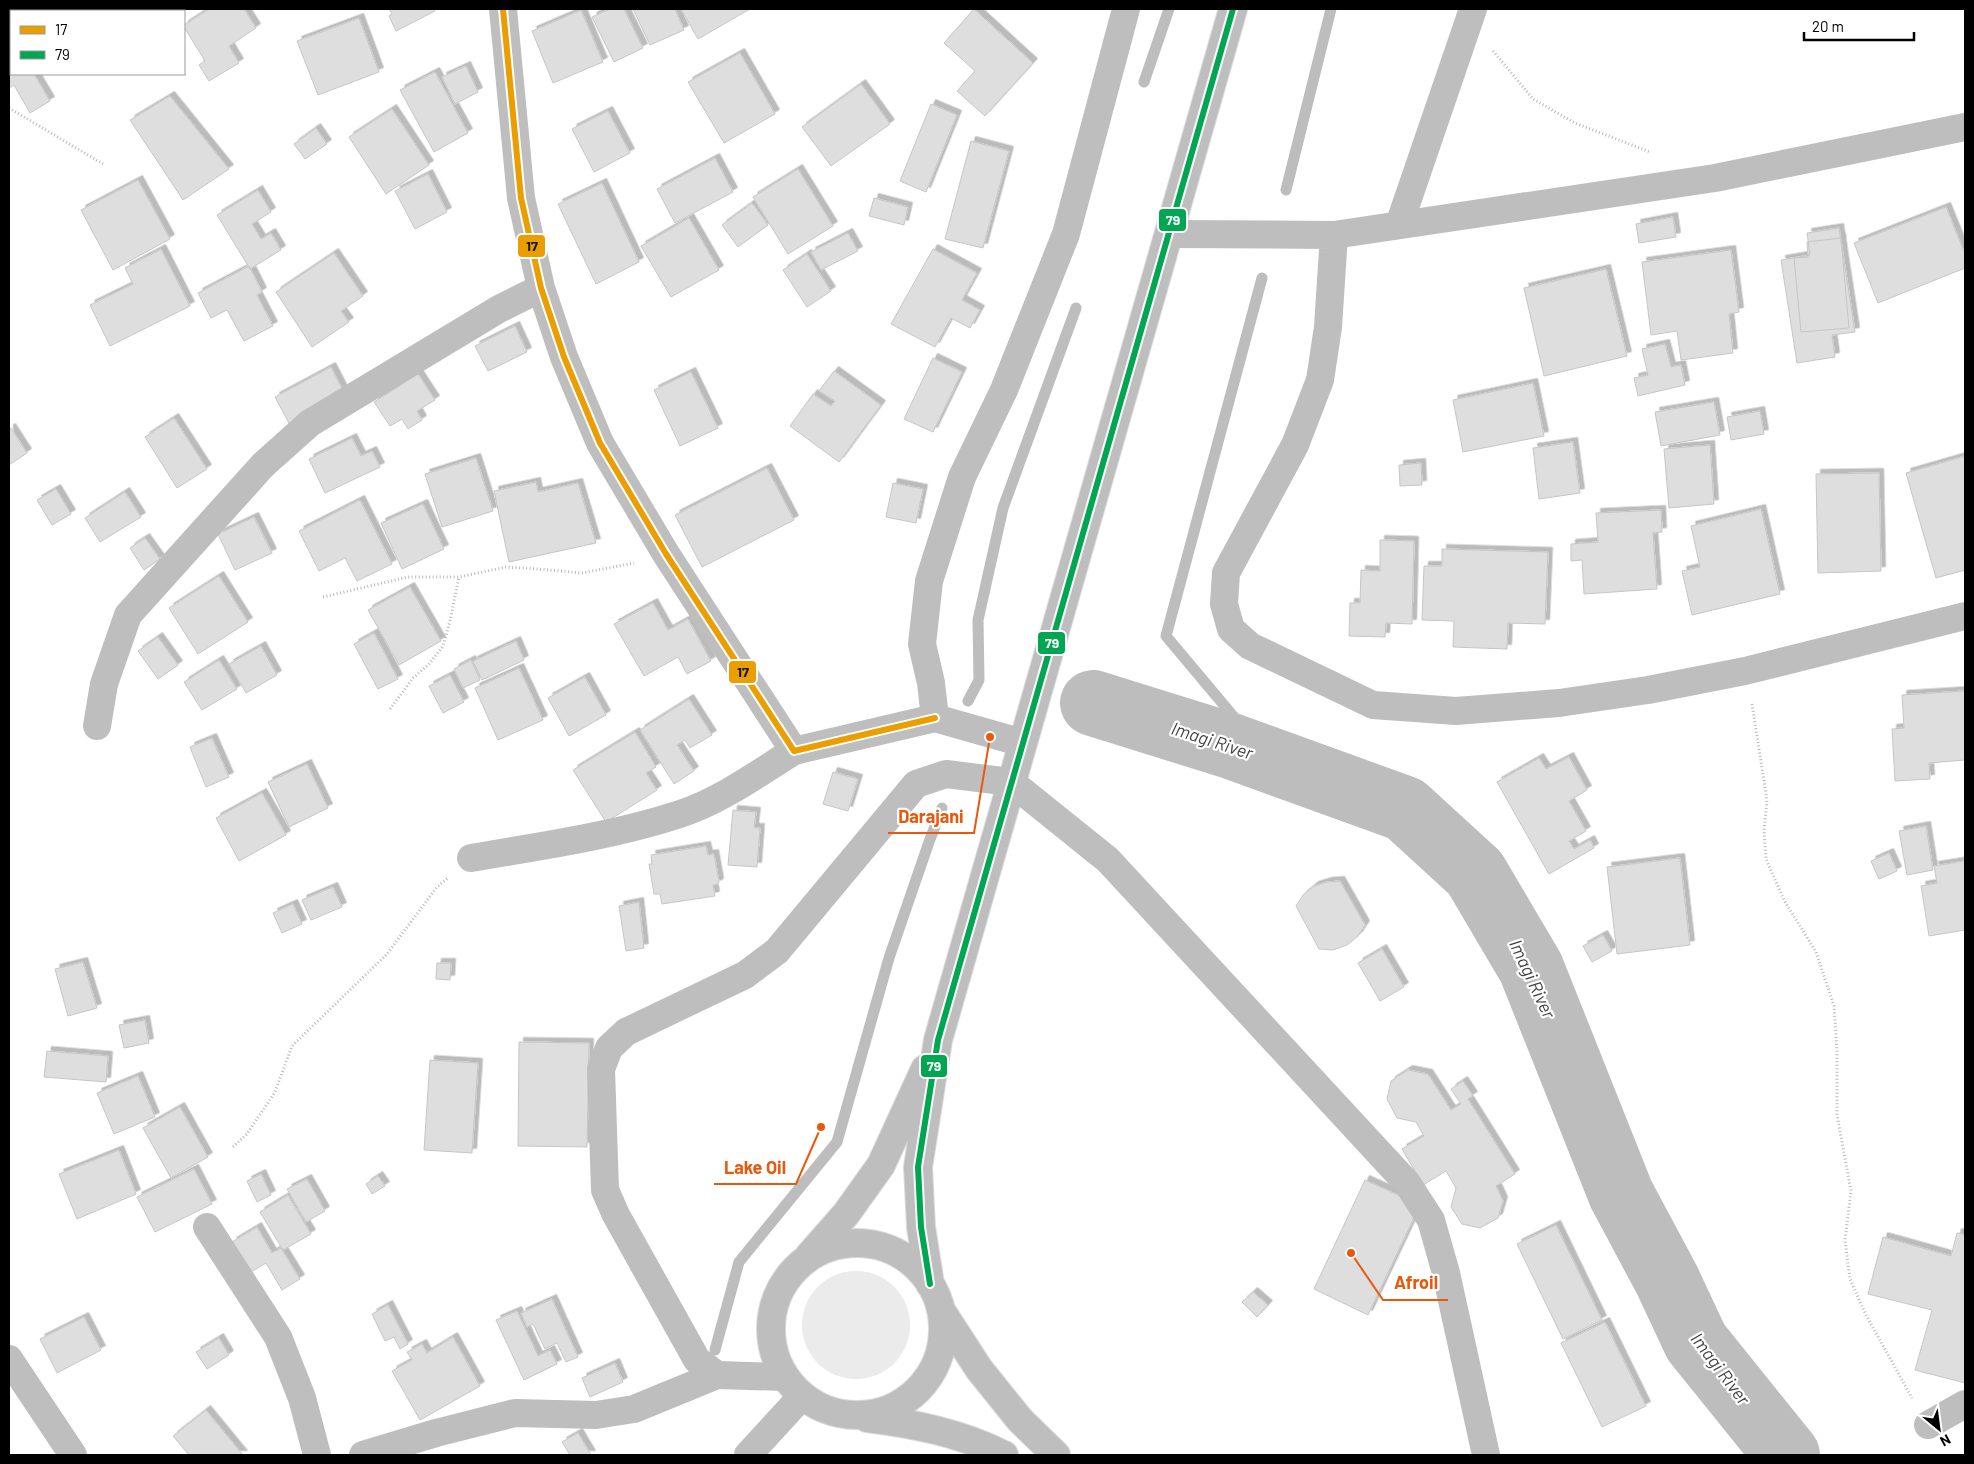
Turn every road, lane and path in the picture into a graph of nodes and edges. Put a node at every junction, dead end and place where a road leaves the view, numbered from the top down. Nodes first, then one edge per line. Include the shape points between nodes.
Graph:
1 (504, 9) edge
2 (1126, 9) edge
3 (1233, 9) edge
4 (1471, 14) edge
5 (9, 108) edge
6 (1965, 127) edge
7 (1659, 156) dead end
8 (103, 164) dead end
9 (1399, 225) junction
10 (1169, 234) junction
11 (1334, 235) junction
12 (540, 288) junction
13 (666, 554) junction
14 (458, 577) junction
15 (323, 597) dead end
16 (1965, 616) edge
17 (1745, 671) junction
18 (390, 709) dead end
19 (935, 718) junction
20 (98, 726) dead end
21 (1023, 743) junction
22 (794, 751) junction
23 (1012, 782) junction
24 (471, 858) joint
25 (938, 1040) junction
26 (233, 1147) dead end
27 (207, 1227) dead end
28 (807, 1259) junction
29 (930, 1284) junction
30 (942, 1312) junction
31 (9, 1359) edge
32 (717, 1375) junction
33 (793, 1386) junction
34 (1965, 1404) edge
35 (846, 1415) junction
36 (1928, 1425) joint
37 (72, 1455) edge
38 (317, 1455) edge
39 (363, 1455) edge
40 (748, 1455) edge
41 (1004, 1455) edge
42 (1056, 1455) edge
43 (1486, 1455) edge

1 - 12 main road via 522,198
2 - 19 main road via 1066,234 1004,390 962,477 929,581 922,644
3 - 10 main road
4 - 7 path via 1508,70 1533,99 1575,123
4 - 9 main road
5 - 8 path
6 - 9 main road via 1715,178
9 - 11 main road
10 - 11 main road
10 - 21 main road
11 - 17 main road via 1328,327 1320,380 1296,445 1226,573 1224,604 1231,630 1250,646 1372,705 1456,711 1559,703
12 - 13 main road via 564,357 600,443
12 - 20 main road via 499,309 310,423 263,465 128,615 104,684
13 - 14 path via 582,574 506,567
13 - 22 main road
14 - 15 path via 408,576
14 - 18 path via 443,646
16 - 17 main road
17 - 36 path via 1767,800 1766,858 1784,900 1816,952 1834,1006 1837,1115 1851,1191 1846,1240 1850,1279 1866,1315
19 - 21 main road
19 - 22 main road
21 - 23 main road
22 - 24 main road via 732,791 681,814 606,834
23 - 25 main road
23 - 32 main road via 946,774 916,784 777,950 745,975 626,1032 610,1048 601,1069 605,1190 697,1360
23 - 43 main road via 1108,860 1407,1183 1431,1220 1446,1273
24 - 26 path via 437,887 387,954 292,1046 275,1092 247,1134
25 - 28 main road via 881,1164 846,1214
25 - 29 main road via 918,1167 921,1227
27 - 38 main road via 278,1338 302,1398
28 - 29 main road via 828,1249 851,1244 874,1245 904,1258
28 - 33 main road via 790,1275 780,1291 771,1322 774,1353
29 - 30 main road
30 - 35 main road via 940,1352 933,1370 912,1395 892,1408
30 - 42 main road via 979,1369 1020,1420
31 - 37 main road
32 - 33 main road
32 - 39 main road via 634,1409 596,1415 515,1413
33 - 35 main road via 828,1410
33 - 40 main road
34 - 36 main road
35 - 41 main road via 948,1432

